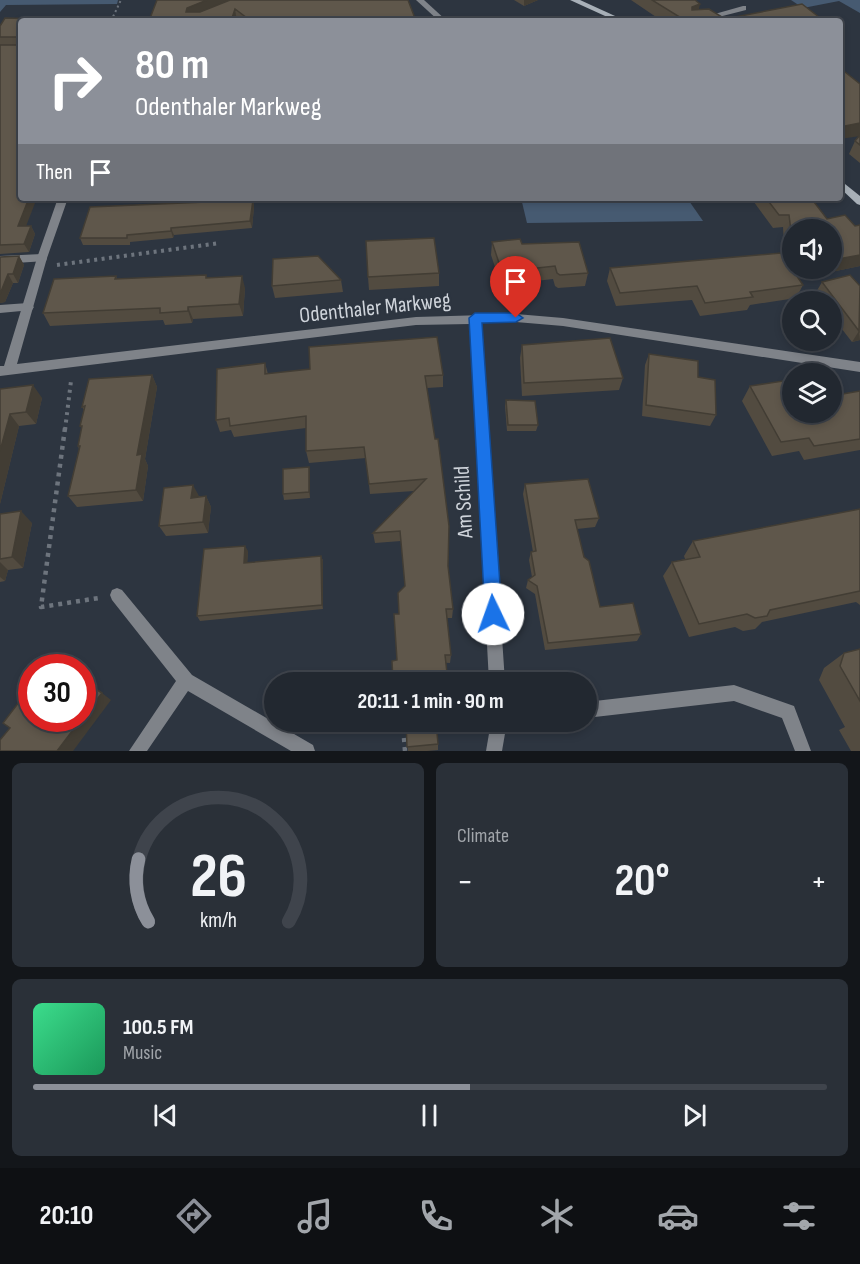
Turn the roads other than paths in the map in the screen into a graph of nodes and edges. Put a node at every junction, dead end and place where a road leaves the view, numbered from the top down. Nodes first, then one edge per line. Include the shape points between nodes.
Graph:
1 (420, 0) edge
2 (574, 0) edge
3 (743, 9) dead end
4 (440, 18) edge
5 (615, 18) edge
6 (706, 18) edge
7 (843, 186) edge
8 (62, 201) edge
9 (860, 202) edge
10 (0, 260) edge
11 (41, 262) junction
12 (28, 307) junction
13 (0, 309) edge
14 (475, 318) junction
15 (860, 368) edge
16 (5, 371) edge
17 (117, 594) road end
18 (496, 672) edge
19 (186, 681) junction
20 (597, 709) edge
21 (497, 732) edge
22 (137, 751) edge
23 (308, 751) edge
24 (494, 751) edge
25 (803, 751) edge

1 - 4 street
2 - 5 main road
3 - 6 street
7 - 9 main road
8 - 11 street
10 - 11 street
11 - 12 street
12 - 13 street
12 - 16 street
14 - 15 street, Odenthaler Markweg via 563,322
14 - 16 street, Odenthaler Markweg via 416,321
14 - 18 street, Am Schild
17 - 19 street
19 - 22 street
19 - 23 street
20 - 25 street via 734,693 788,712
21 - 24 street

